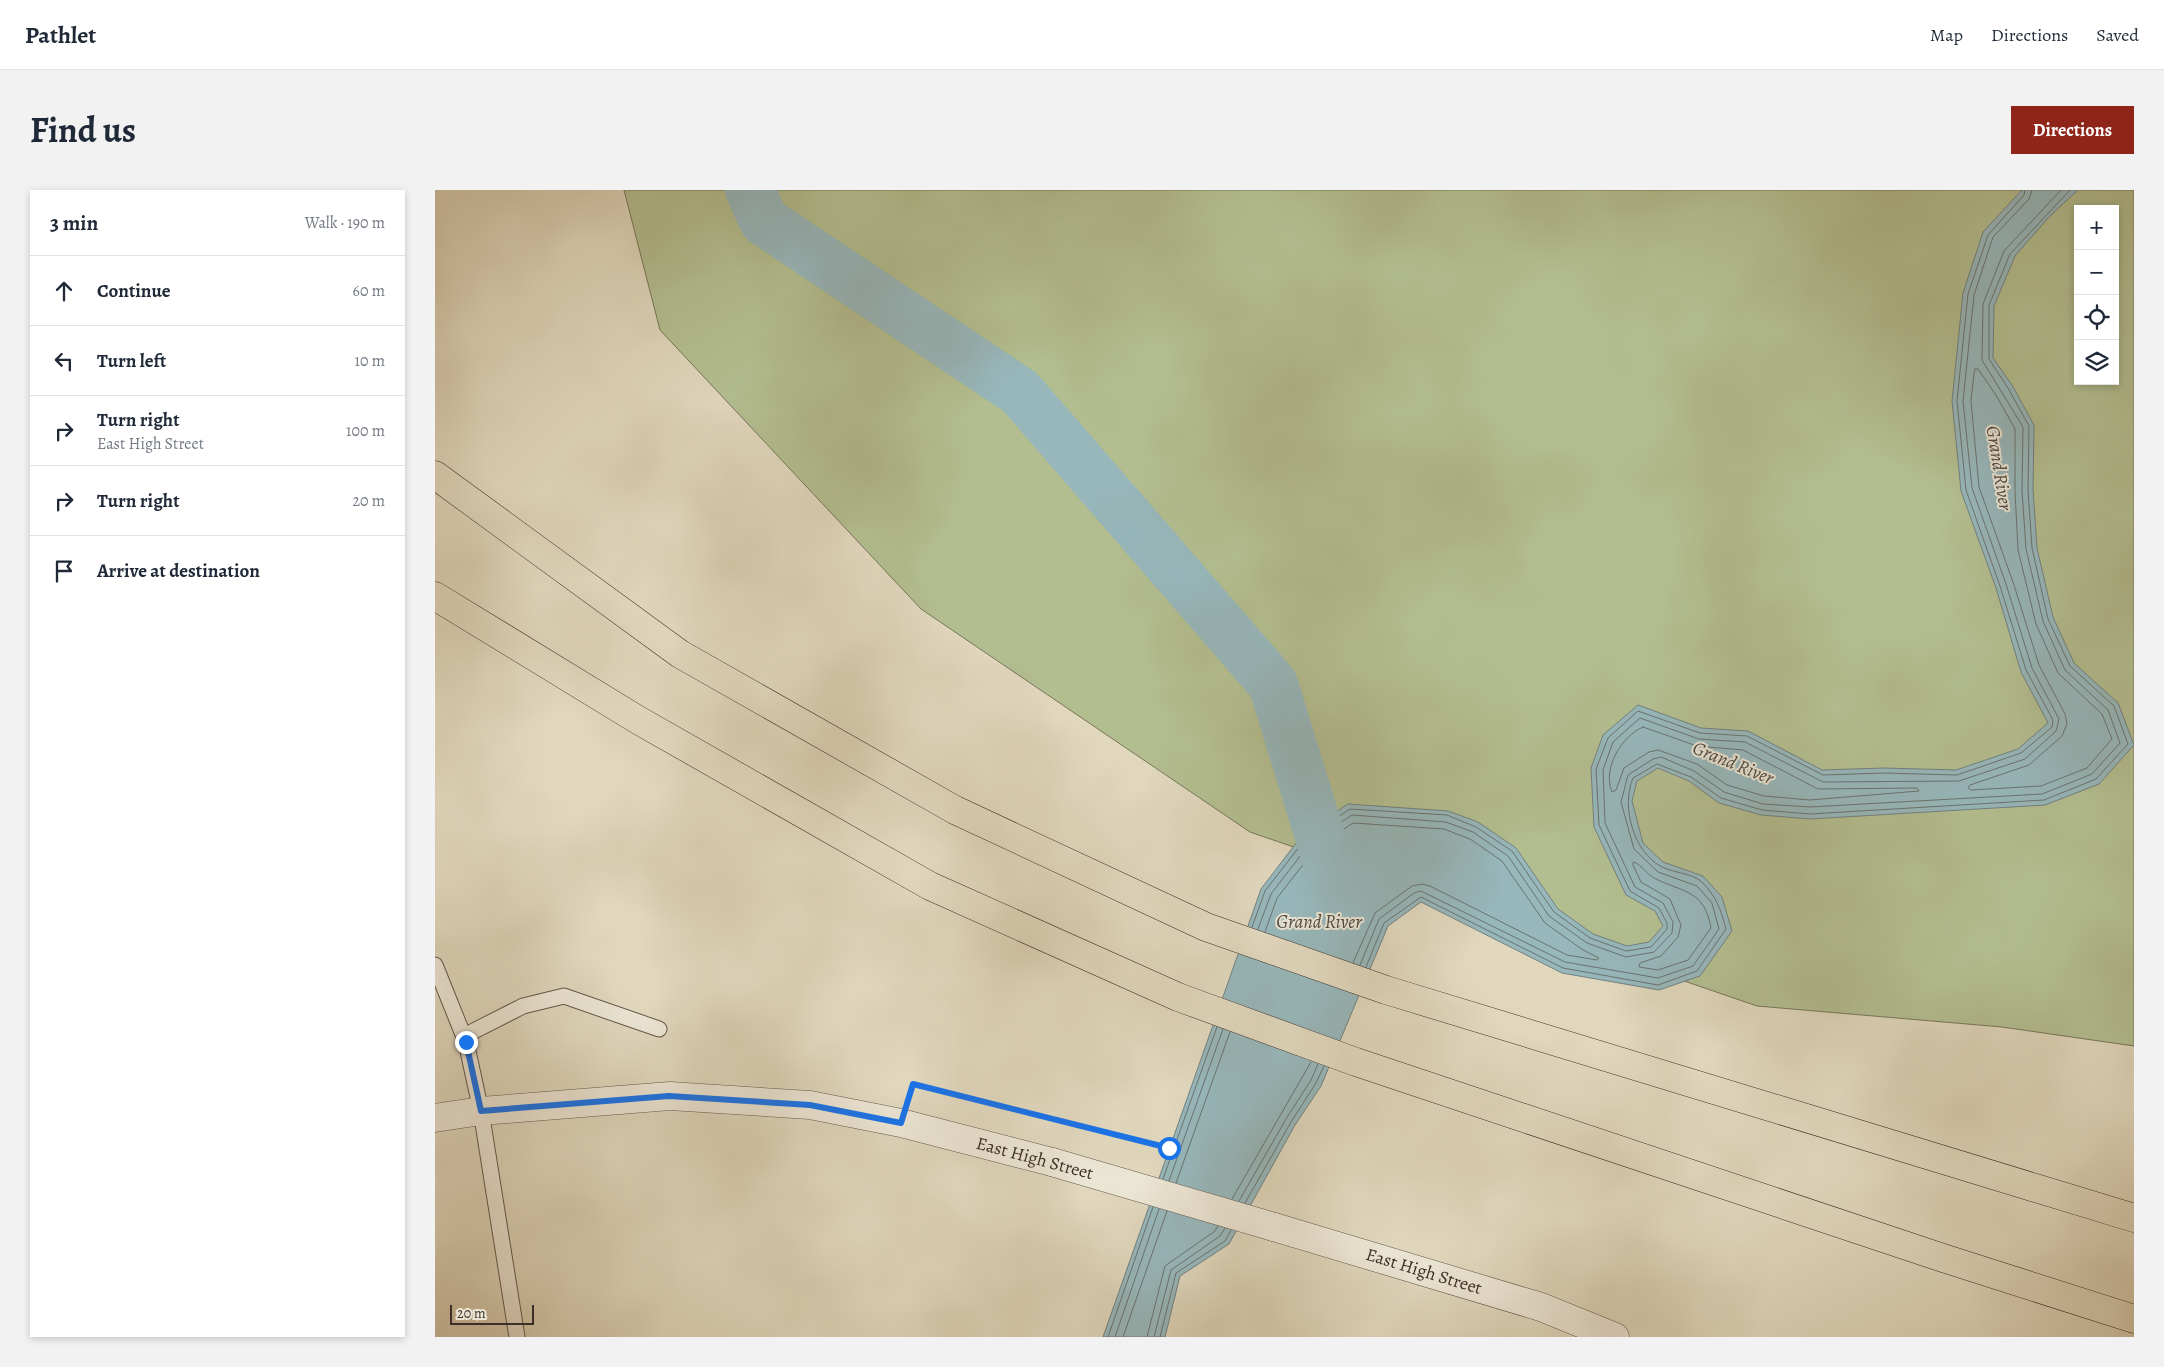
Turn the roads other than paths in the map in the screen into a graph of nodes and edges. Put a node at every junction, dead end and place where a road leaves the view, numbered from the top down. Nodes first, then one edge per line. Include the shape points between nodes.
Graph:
1 (435, 475) edge
2 (435, 596) edge
3 (435, 965) edge
4 (659, 1029) dead end
5 (464, 1036) junction
6 (481, 1111) junction
7 (435, 1118) edge
8 (2134, 1218) edge
9 (2134, 1319) edge
10 (517, 1337) edge
11 (1615, 1337) edge

1 - 8 highway via 680,654 955,810 1206,927 1386,990
2 - 9 highway via 638,720 930,886 1178,997 1356,1062
3 - 5 lane
4 - 5 lane via 564,996 523,1006
5 - 6 lane
6 - 7 street, East High Street
6 - 10 lane
6 - 11 street, East High Street via 669,1096 810,1105 901,1123 1052,1162 1541,1307

